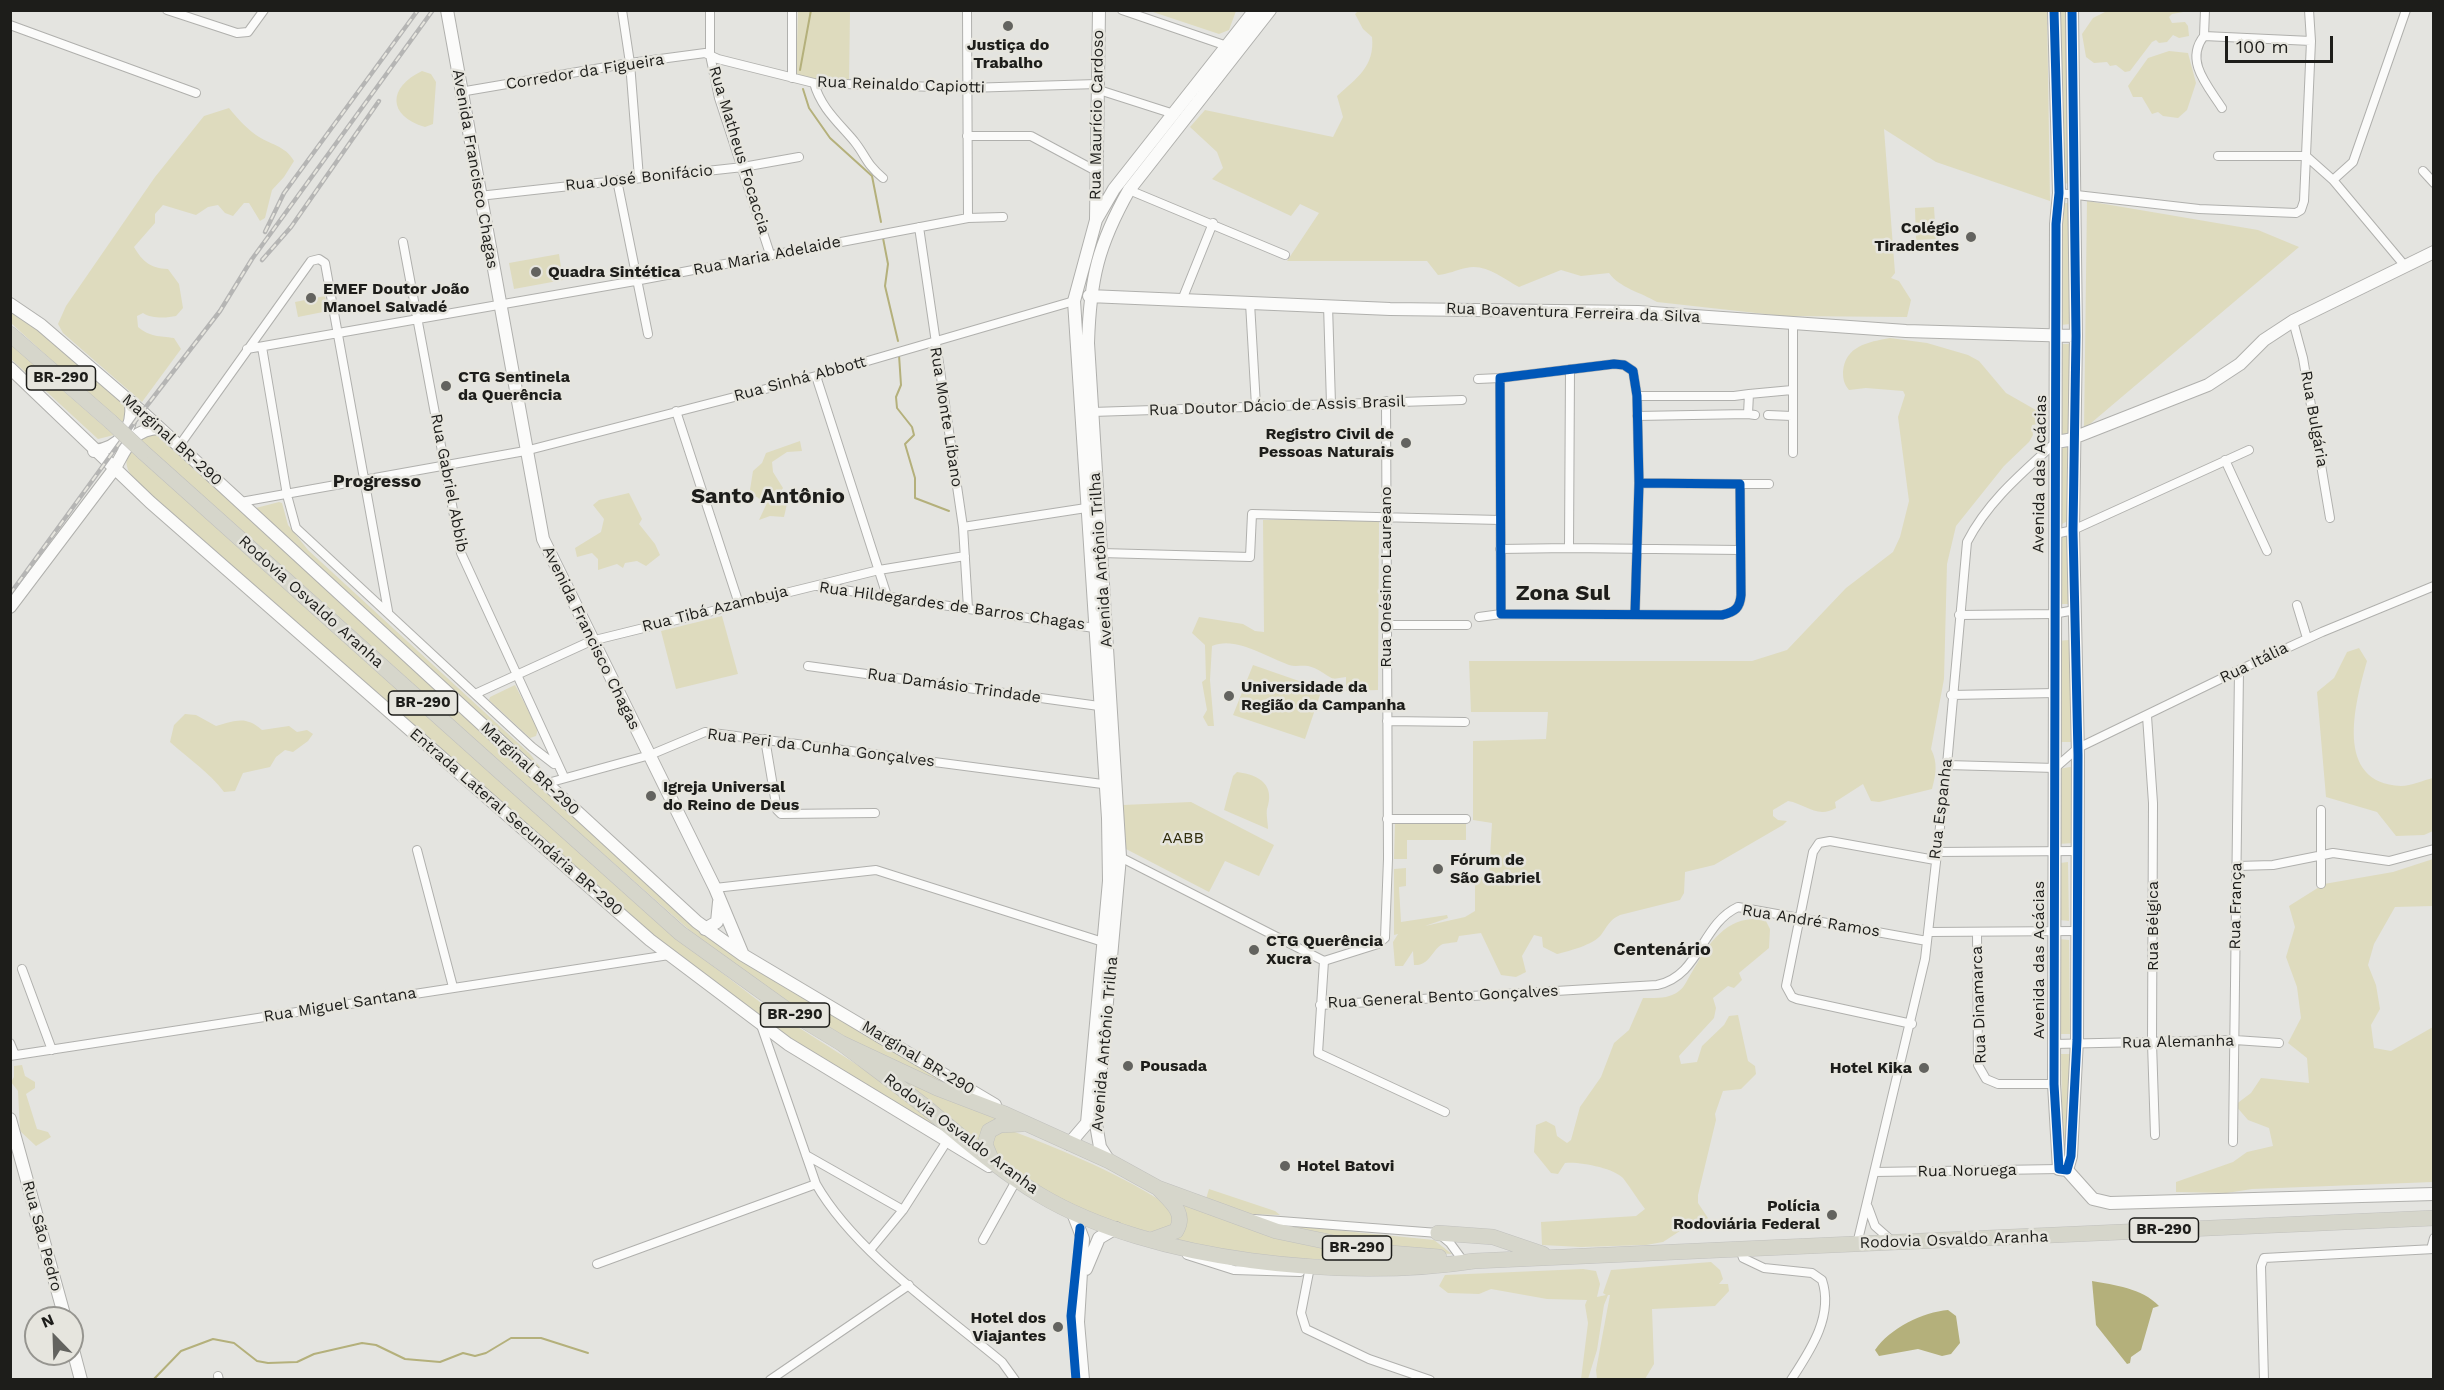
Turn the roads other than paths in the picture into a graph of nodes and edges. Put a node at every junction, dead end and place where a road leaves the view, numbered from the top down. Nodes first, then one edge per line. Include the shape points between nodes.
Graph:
1 (168, 10) edge
2 (264, 10) edge
3 (447, 10) edge
4 (622, 10) edge
5 (710, 10) edge
6 (792, 10) edge
7 (967, 10) edge
8 (1099, 10) edge
9 (1122, 10) edge
10 (1255, 10) edge
11 (1270, 10) edge
12 (2054, 10) edge
13 (2072, 10) edge
14 (2205, 10) edge
15 (2309, 10) edge
16 (2406, 10) edge
17 (10, 25) edge
18 (2205, 36) junction
19 (2311, 41) junction
20 (1227, 46) junction
21 (710, 55) junction
22 (630, 63) junction
23 (792, 78) junction
24 (814, 83) junction
25 (1096, 87) junction
26 (967, 88) junction
27 (460, 92) junction
28 (196, 93) dead end
29 (2222, 108) dead end
30 (1174, 114) junction
31 (967, 136) junction
32 (2218, 156) dead end
33 (2306, 156) junction
34 (799, 157) dead end
35 (743, 167) junction
36 (2423, 171) dead end
37 (1098, 172) junction
38 (639, 178) junction
39 (883, 178) dead end
40 (616, 180) junction
41 (2333, 180) junction
42 (2433, 183) edge
43 (1124, 186) junction
44 (2059, 194) junction
45 (2074, 194) junction
46 (479, 196) junction
47 (1004, 217) dead end
48 (968, 218) junction
49 (1096, 220) junction
50 (1213, 223) junction
51 (919, 227) junction
52 (404, 242) dead end
53 (2433, 252) edge
54 (770, 254) junction
55 (1285, 255) dead end
56 (1097, 257) junction
57 (2405, 266) junction
58 (635, 281) junction
59 (1089, 296) junction
60 (1182, 300) junction
61 (1074, 301) junction
62 (1250, 303) junction
63 (10, 304) edge
64 (498, 304) junction
65 (1328, 305) junction
66 (418, 318) junction
67 (2293, 321) junction
68 (1793, 323) junction
69 (10, 334) edge
70 (648, 334) dead end
71 (340, 335) junction
72 (2067, 335) junction
73 (934, 342) junction
74 (262, 347) junction
75 (248, 350) junction
76 (10, 368) edge
77 (1570, 369) junction
78 (816, 376) junction
79 (1500, 378) junction
80 (1478, 379) dead end
81 (1792, 390) junction
82 (1749, 394) junction
83 (1637, 396) junction
84 (1462, 400) dead end
85 (1386, 401) junction
86 (130, 402) junction
87 (1331, 404) junction
88 (1256, 406) junction
89 (676, 411) junction
90 (1092, 412) junction
91 (1768, 415) dead end
92 (1637, 416) junction
93 (1792, 416) junction
94 (159, 428) junction
95 (2066, 440) junction
96 (179, 446) junction
97 (2249, 450) dead end
98 (94, 451) junction
99 (525, 451) junction
100 (1793, 453) dead end
101 (2225, 460) junction
102 (446, 464) junction
103 (115, 468) junction
104 (365, 479) junction
105 (1639, 483) junction
106 (1740, 484) junction
107 (1769, 484) dead end
108 (287, 495) junction
109 (241, 502) junction
110 (1086, 508) junction
111 (1385, 517) junction
112 (2330, 518) dead end
113 (1500, 520) junction
114 (963, 527) junction
115 (2073, 530) junction
116 (2055, 534) junction
117 (1569, 548) junction
118 (1500, 549) junction
119 (1636, 549) junction
120 (1740, 550) junction
121 (2267, 551) dead end
122 (1101, 553) junction
123 (965, 556) junction
124 (879, 570) junction
125 (810, 585) junction
126 (2433, 586) edge
127 (888, 598) junction
128 (739, 604) junction
129 (2296, 605) dead end
130 (10, 607) edge
131 (968, 608) junction
132 (2076, 610) junction
133 (388, 611) junction
134 (1501, 614) junction
135 (1635, 614) junction
136 (2054, 614) junction
137 (1959, 615) junction
138 (1479, 617) dead end
139 (1386, 625) junction
140 (1467, 625) dead end
141 (1094, 628) junction
142 (2076, 629) junction
143 (2054, 630) junction
144 (2307, 638) junction
145 (591, 641) junction
146 (808, 666) dead end
147 (2239, 670) junction
148 (517, 675) junction
149 (2055, 693) junction
150 (475, 694) junction
151 (1952, 695) junction
152 (1099, 706) junction
153 (2147, 716) junction
154 (1387, 721) junction
155 (1465, 722) dead end
156 (765, 739) junction
157 (2078, 748) junction
158 (650, 754) junction
159 (1947, 765) junction
160 (557, 766) junction
161 (2055, 768) junction
162 (564, 777) junction
163 (544, 784) junction
164 (1111, 785) junction
165 (2321, 810) dead end
166 (875, 813) dead end
167 (1387, 819) junction
168 (1466, 819) dead end
169 (2433, 849) edge
170 (417, 850) dead end
171 (2054, 851) junction
172 (2078, 851) junction
173 (2321, 855) junction
174 (1935, 856) junction
175 (1120, 857) junction
176 (2237, 866) junction
177 (2321, 884) dead end
178 (717, 891) junction
179 (1800, 918) junction
180 (705, 929) junction
181 (2077, 931) junction
182 (1977, 932) junction
183 (2054, 932) junction
184 (1928, 937) junction
185 (1103, 942) junction
186 (743, 954) junction
187 (669, 955) junction
188 (1324, 960) junction
189 (22, 969) dead end
190 (1657, 986) joint
191 (453, 987) junction
192 (1320, 1005) junction
193 (1912, 1024) junction
194 (761, 1025) junction
195 (2235, 1040) junction
196 (10, 1043) edge
197 (841, 1043) junction
198 (2077, 1043) junction
199 (2152, 1043) junction
200 (788, 1044) junction
201 (2054, 1044) junction
202 (2278, 1044) dead end
203 (52, 1050) junction
204 (13, 1055) edge
205 (774, 1060) junction
206 (2054, 1084) junction
207 (1445, 1112) dead end
208 (1005, 1114) junction
209 (10, 1119) edge
210 (1025, 1124) junction
211 (1092, 1124) junction
212 (2155, 1135) dead end
213 (947, 1141) junction
214 (2233, 1142) dead end
215 (1069, 1143) junction
216 (806, 1155) junction
217 (992, 1161) junction
218 (1109, 1161) junction
219 (2063, 1169) junction
220 (1875, 1172) junction
221 (1013, 1177) junction
222 (816, 1184) junction
223 (1158, 1188) junction
224 (2433, 1194) edge
225 (1867, 1204) junction
226 (903, 1210) junction
227 (1073, 1213) junction
228 (2433, 1218) edge
229 (1243, 1219) junction
230 (1116, 1228) junction
231 (1438, 1233) junction
232 (2433, 1238) edge
233 (982, 1240) dead end
234 (1151, 1240) junction
235 (1894, 1243) junction
236 (1857, 1244) junction
237 (1179, 1249) junction
238 (1740, 1249) junction
239 (2432, 1249) edge
240 (870, 1250) junction
241 (1554, 1257) junction
242 (1468, 1259) junction
243 (597, 1264) dead end
244 (1324, 1267) junction
245 (1309, 1272) junction
246 (909, 1285) junction
247 (1081, 1285) junction
248 (61, 1306) edge
249 (770, 1380) edge
250 (1015, 1380) edge
251 (1083, 1380) edge
252 (1430, 1380) edge
253 (1791, 1380) edge
254 (2264, 1380) edge

1 - 2 street via 237,33 248,32
3 - 27 main road, Avenida Francisco Chagas
4 - 22 street
5 - 21 street, Rua Matheus Focaccia
6 - 23 street
7 - 26 street
8 - 25 main road, Rua Maurício Cardoso
9 - 20 street
10 - 20 main road, Avenida Antônio Trilha
11 - 43 main road, Avenida Antônio Trilha
12 - 44 main road, Avenida das Acácias
13 - 45 main road, Avenida das Acácias
14 - 18 street
15 - 19 street
16 - 41 street via 2353,162
17 - 28 street
18 - 19 street
18 - 29 street via 2197,48 2197,69
19 - 33 street
20 - 30 main road, Avenida Antônio Trilha
21 - 22 street, Corredor da Figueira
21 - 23 street, Rua Reinaldo Capiotti
21 - 35 street, Rua Matheus Focaccia via 719,98
22 - 27 street, Corredor da Figueira
22 - 38 street
23 - 24 street, Rua Reinaldo Capiotti
24 - 26 street, Rua Reinaldo Capiotti
24 - 39 street via 821,103 834,121
25 - 26 street, Rua Reinaldo Capiotti
25 - 30 street, Rua Reinaldo Capiotti
25 - 37 main road, Rua Maurício Cardoso
26 - 31 street
27 - 46 main road, Avenida Francisco Chagas
30 - 43 main road, Avenida Antônio Trilha
31 - 37 street via 1030,136
31 - 48 street
32 - 33 street
33 - 41 street
33 - 45 street via 2303,206 2296,213 2199,209
34 - 35 street, Rua José Bonifácio
35 - 38 street, Rua José Bonifácio
35 - 54 street, Rua Matheus Focaccia
36 - 42 street
37 - 43 main road
37 - 49 main road, Rua Maurício Cardoso
38 - 40 street, Rua José Bonifácio
40 - 46 street, Rua José Bonifácio
40 - 58 street
41 - 57 street
43 - 49 main road, Avenida Antônio Trilha
43 - 50 street
43 - 56 main road, Avenida Antônio Trilha
44 - 45 street
44 - 72 main road, Avenida das Acácias via 2056,224
45 - 72 main road, Avenida das Acácias
46 - 64 main road, Avenida Francisco Chagas
47 - 48 street, Rua Maria Adelaide
48 - 51 street, Rua Maria Adelaide
49 - 56 main road
49 - 61 main road, Avenida Antônio Trilha
50 - 55 street
50 - 60 street
51 - 54 street, Rua Maria Adelaide
51 - 73 street, Rua Monte Líbano
52 - 66 street, Rua Gabriel Abbib
53 - 57 main road
54 - 58 street, Rua Maria Adelaide
56 - 59 main road, Avenida Antônio Trilha
57 - 67 main road
58 - 64 street, Rua Maria Adelaide
58 - 70 street
59 - 60 main road, Rua Boaventura Ferreira da Silva
59 - 90 main road, Avenida Antônio Trilha
60 - 62 main road, Rua Boaventura Ferreira da Silva
61 - 73 street, Rua Sinhá Abbott
61 - 110 main road, Avenida Antônio Trilha
62 - 65 main road, Rua Boaventura Ferreira da Silva
62 - 88 street
63 - 86 main road, Marginal BR-290 via 41,325
64 - 66 street, Rua Maria Adelaide
64 - 99 main road, Avenida Francisco Chagas
65 - 68 main road, Rua Boaventura Ferreira da Silva via 1638,312
65 - 87 street
66 - 71 street, Rua Maria Adelaide
66 - 102 street, Rua Gabriel Abbib
67 - 95 main road via 2208,385
67 - 112 street, Rua Bulgária
68 - 72 main road, Rua Boaventura Ferreira da Silva via 1906,331
68 - 81 street
69 - 197 highway, Rodovia Osvaldo Aranha / BR-290, bridge via 680,933 790,1012
71 - 74 street, Rua Maria Adelaide
71 - 75 street via 328,269 319,259 311,261
71 - 104 street
72 - 95 main road, Avenida das Acácias
72 - 95 main road, Avenida das Acácias
73 - 78 street, Rua Sinhá Abbott
73 - 114 street, Rua Monte Líbano
74 - 75 street, Rua Maria Adelaide
74 - 108 street
75 - 96 street
76 - 98 main road, Entrada Lateral Secundária BR-290
77 - 79 street
77 - 83 street via 1624,365 1633,371
77 - 117 street
78 - 89 street, Rua Sinhá Abbott
78 - 124 street
79 - 80 street
79 - 113 street
81 - 82 street
81 - 93 street
82 - 83 street
82 - 92 street via 1752,415
83 - 92 street
84 - 85 street, Rua Doutor Dácio de Assis Brasil
85 - 87 street, Rua Doutor Dácio de Assis Brasil
85 - 111 street, Rua Onésimo Laureano
86 - 94 main road, Marginal BR-290
86 - 98 main road via 131,417 122,437 108,449
87 - 88 street, Rua Doutor Dácio de Assis Brasil
88 - 90 street, Rua Doutor Dácio de Assis Brasil
89 - 99 street, Rua Sinhá Abbott
89 - 128 street
90 - 122 main road, Avenida Antônio Trilha
91 - 93 street
92 - 105 street
93 - 100 street
94 - 96 main road, Marginal BR-290
94 - 103 main road via 147,428 134,436
95 - 115 main road, Avenida das Acácias
95 - 116 main road, Avenida das Acácias
95 - 137 street, Rua Espanha via 2007,487 1979,518 1967,542
96 - 109 main road, Marginal BR-290
97 - 101 street
98 - 103 main road, Entrada Lateral Secundária BR-290
99 - 102 street, Rua Sinhá Abbott
99 - 145 main road, Avenida Francisco Chagas via 543,539
101 - 115 street
101 - 121 street
102 - 104 street, Rua Sinhá Abbott
102 - 148 street, Rua Gabriel Abbib via 461,553
103 - 130 main road
103 - 187 main road, Entrada Lateral Secundária BR-290
104 - 108 street, Rua Sinhá Abbott
104 - 133 street
105 - 106 street
105 - 119 street
106 - 107 street
106 - 120 street
108 - 109 street
108 - 133 street via 296,528
109 - 163 main road, Marginal BR-290
110 - 114 street
110 - 141 main road, Avenida Antônio Trilha
111 - 113 street
111 - 122 street via 1251,514 1250,557
111 - 139 street, Rua Onésimo Laureano
113 - 118 street
114 - 123 street, Rua Monte Líbano
115 - 116 street
115 - 132 main road, Avenida das Acácias
116 - 136 main road, Avenida das Acácias
117 - 118 street
117 - 119 street
118 - 134 street
119 - 120 street
119 - 135 street
120 - 135 street via 1740,605 1736,610 1722,615
122 - 164 main road, Avenida Antônio Trilha
123 - 124 street, Rua Tibá Azambuja
123 - 131 street, Rua Monte Líbano
124 - 125 street, Rua Tibá Azambuja
124 - 127 street
125 - 127 street, Rua Hildegardes de Barros Chagas
125 - 128 street, Rua Tibá Azambuja
126 - 144 street, Rua Itália
127 - 131 street, Rua Hildegardes de Barros Chagas
128 - 145 street, Rua Tibá Azambuja
129 - 144 street
131 - 141 street, Rua Hildegardes de Barros Chagas
132 - 136 street
132 - 142 main road, Avenida das Acácias
133 - 150 street
134 - 135 street
134 - 138 street
136 - 137 street
136 - 143 main road, Avenida das Acácias
137 - 151 street, Rua Espanha
139 - 140 street
139 - 154 street, Rua Onésimo Laureano
141 - 152 main road, Avenida Antônio Trilha
142 - 143 main road
142 - 157 main road, Avenida das Acácias
143 - 149 main road, Avenida das Acácias
144 - 147 street, Rua Itália
145 - 148 street, Rua Tibá Azambuja
145 - 158 main road, Avenida Francisco Chagas
146 - 152 street, Rua Damásio Trindade
147 - 153 street, Rua Itália
147 - 176 street, Rua França
148 - 150 street, Rua Tibá Azambuja
148 - 160 street, Rua Gabriel Abbib
149 - 151 street
149 - 161 main road, Avenida das Acácias
150 - 160 street
151 - 159 street, Rua Espanha
152 - 164 main road, Avenida Antônio Trilha
153 - 157 street, Rua Itália
153 - 199 street, Rua Bélgica via 2153,803
154 - 155 street
154 - 167 street, Rua Onésimo Laureano
156 - 158 street, Rua Peri da Cunha Gonçalves via 705,732
156 - 164 street, Rua Peri da Cunha Gonçalves
156 - 166 street via 777,810 781,814
157 - 161 street, Rua Itália
157 - 172 main road, Avenida das Acácias
158 - 162 street, Rua Peri da Cunha Gonçalves
158 - 178 main road, Avenida Francisco Chagas
159 - 161 street
159 - 174 street, Rua Espanha
160 - 162 street, Rua Gabriel Abbib
161 - 171 main road, Avenida das Acácias
162 - 163 street, Rua Peri da Cunha Gonçalves
163 - 180 main road, Marginal BR-290
164 - 175 main road, Avenida Antônio Trilha
164 - 185 main road, Avenida Antônio Trilha
165 - 173 street
167 - 168 street
167 - 188 street, Rua Onésimo Laureano via 1385,938 1378,944
169 - 173 street via 2389,861
170 - 191 street
171 - 172 street
171 - 174 street
171 - 183 main road, Avenida das Acácias
172 - 181 main road, Avenida das Acácias
173 - 176 street
173 - 177 street
174 - 179 street via 1830,841 1819,843 1813,852
174 - 184 street, Rua Espanha
175 - 188 street
175 - 211 main road, Avenida Antônio Trilha
176 - 195 street, Rua França
178 - 180 main road via 719,919
178 - 185 street via 876,870
178 - 186 main road, Avenida Francisco Chagas
179 - 184 street, Rua André Ramos
179 - 190 street, Rua André Ramos via 1738,907 1728,912 1690,964 1670,982
179 - 193 street via 1788,992 1797,999
180 - 186 main road, Marginal BR-290
181 - 183 street, Rua André Ramos
181 - 198 main road, Avenida das Acácias
182 - 183 street, Rua André Ramos
182 - 184 street, Rua André Ramos
182 - 206 street, Rua Dinamarca via 1978,1065 1986,1079 1998,1084
183 - 201 main road, Avenida das Acácias
184 - 193 street, Rua Espanha
185 - 211 main road, Avenida Antônio Trilha
186 - 208 main road, Marginal BR-290 via 944,1073
187 - 191 street, Rua Miguel Santana
187 - 194 main road, Entrada Lateral Secundária BR-290
188 - 192 street, Rua General Bento Gonçalves
189 - 203 street
190 - 192 street, Rua General Bento Gonçalves
191 - 203 street, Rua Miguel Santana
192 - 207 street via 1318,1053
193 - 220 street, Rua Espanha
194 - 200 main road, Entrada Lateral Secundária BR-290
194 - 205 street
195 - 199 street, Rua Alemanha
195 - 202 street, Rua Alemanha
195 - 214 street, Rua França
196 - 204 street
197 - 208 highway, Rodovia Osvaldo Aranha / BR-290
197 - 217 highway, Rodovia Osvaldo Aranha / BR-290
198 - 199 street, Rua Alemanha
198 - 201 street, Rua Alemanha
198 - 219 main road, Avenida das Acácias via 2071,1156
199 - 212 street, Rua Bélgica
200 - 205 street via 778,1047
200 - 213 main road, Entrada Lateral Secundária BR-290
201 - 206 main road, Avenida das Acácias
203 - 204 street, Rua Miguel Santana
205 - 216 street
206 - 219 main road, Avenida das Acácias
208 - 210 highway, Rodovia Osvaldo Aranha / BR-290
209 - 248 main road, Rua São Pedro
210 - 215 highway, Rodovia Osvaldo Aranha / BR-290
210 - 217 highway, BR-290 via 1000,1125 989,1131 985,1144
211 - 215 main road, Avenida Antônio Trilha
211 - 218 main road, Avenida Antônio Trilha
213 - 221 main road, Entrada Lateral Secundária BR-290
213 - 226 street
215 - 218 highway, Rodovia Osvaldo Aranha / BR-290
216 - 222 street
216 - 226 street
217 - 221 highway, Rodovia Osvaldo Aranha / BR-290
218 - 223 highway, Rodovia Osvaldo Aranha / BR-290
219 - 220 street, Rua Noruega
219 - 224 main road via 2093,1199 2110,1203
220 - 225 street, Rua Espanha
221 - 227 highway, Rodovia Osvaldo Aranha / BR-290
221 - 233 street
222 - 240 street via 835,1214
222 - 243 street
223 - 229 highway, Rodovia Osvaldo Aranha / BR-290
223 - 234 highway, BR-290 via 1179,1211 1180,1222 1176,1231
225 - 235 street via 1875,1226
225 - 236 street, Rua Espanha
226 - 240 street
227 - 230 highway, Rodovia Osvaldo Aranha / BR-290
227 - 247 main road via 1083,1239
228 - 235 highway, Rodovia Osvaldo Aranha / BR-290
229 - 231 street
229 - 242 highway, Rodovia Osvaldo Aranha / BR-290 via 1276,1232 1377,1252
230 - 234 highway, Rodovia Osvaldo Aranha / BR-290
230 - 247 main road via 1103,1233 1095,1244
231 - 241 highway via 1492,1237
231 - 242 street
232 - 239 street
234 - 237 highway, Rodovia Osvaldo Aranha / BR-290
235 - 236 highway, Rodovia Osvaldo Aranha / BR-290
236 - 238 highway, Rodovia Osvaldo Aranha / BR-290
237 - 244 highway, Rodovia Osvaldo Aranha / BR-290
237 - 245 street via 1191,1257 1234,1270
238 - 241 highway, Rodovia Osvaldo Aranha / BR-290
238 - 253 street via 1743,1258 1764,1268 1812,1273 1822,1280 1825,1303 1821,1325
239 - 254 street via 2264,1258
240 - 246 street
241 - 242 highway, Rodovia Osvaldo Aranha / BR-290
242 - 244 highway, Rodovia Osvaldo Aranha / BR-290 via 1394,1268
244 - 245 street
245 - 252 street via 1301,1313 1306,1329 1369,1359
246 - 249 street
246 - 250 street via 1002,1362
247 - 251 main road via 1078,1341

